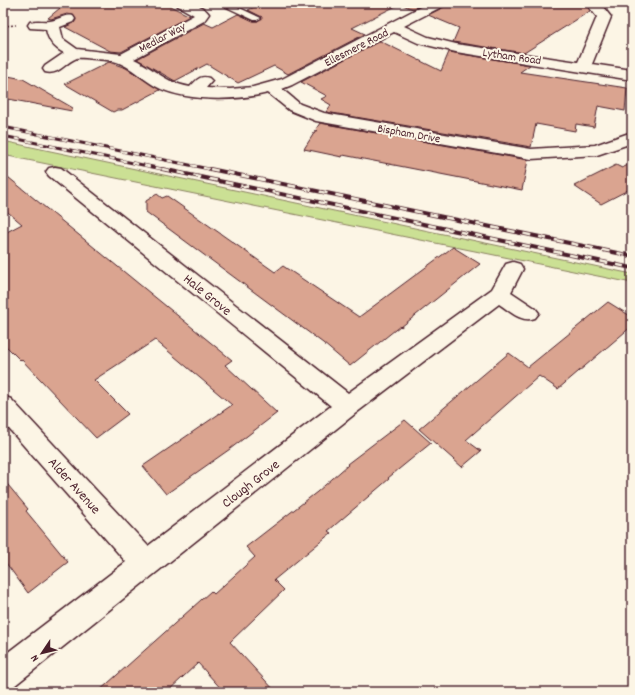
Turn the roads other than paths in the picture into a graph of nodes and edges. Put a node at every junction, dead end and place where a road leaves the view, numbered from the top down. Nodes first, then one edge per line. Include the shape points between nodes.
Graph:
1 (184, 3) edge
2 (222, 3) edge
3 (438, 3) edge
4 (593, 3) edge
5 (257, 18) dead end
6 (68, 19) dead end
7 (34, 25) dead end
8 (53, 25) junction
9 (395, 27) junction
10 (75, 53) junction
11 (123, 59) junction
12 (584, 66) junction
13 (35, 69) dead end
14 (632, 75) edge
15 (272, 88) junction
16 (632, 137) edge
17 (69, 176) dead end
18 (513, 270) dead end
19 (499, 294) junction
20 (528, 313) dead end
21 (3, 406) edge
22 (348, 406) junction
23 (146, 564) junction
24 (3, 675) edge

1 - 11 street, Medlar Way via 202,14 199,18
2 - 5 lane
3 - 9 street, Ellesmere Road
4 - 12 street via 604,17
6 - 8 street
7 - 8 street
8 - 10 street via 56,40
9 - 12 street, Lytham Road via 424,40 456,48
9 - 15 street, Ellesmere Road
10 - 11 street
10 - 13 street via 54,73
11 - 15 street via 173,88 199,86 238,94
12 - 14 street, Lytham Road
15 - 16 street, Bispham Drive via 297,110 322,118 531,154 597,150
17 - 22 street, Hale Grove
18 - 19 street, Clough Grove
19 - 20 street
19 - 22 street, Clough Grove
21 - 23 street, Alder Avenue
22 - 23 street, Clough Grove
23 - 24 street, Clough Grove

